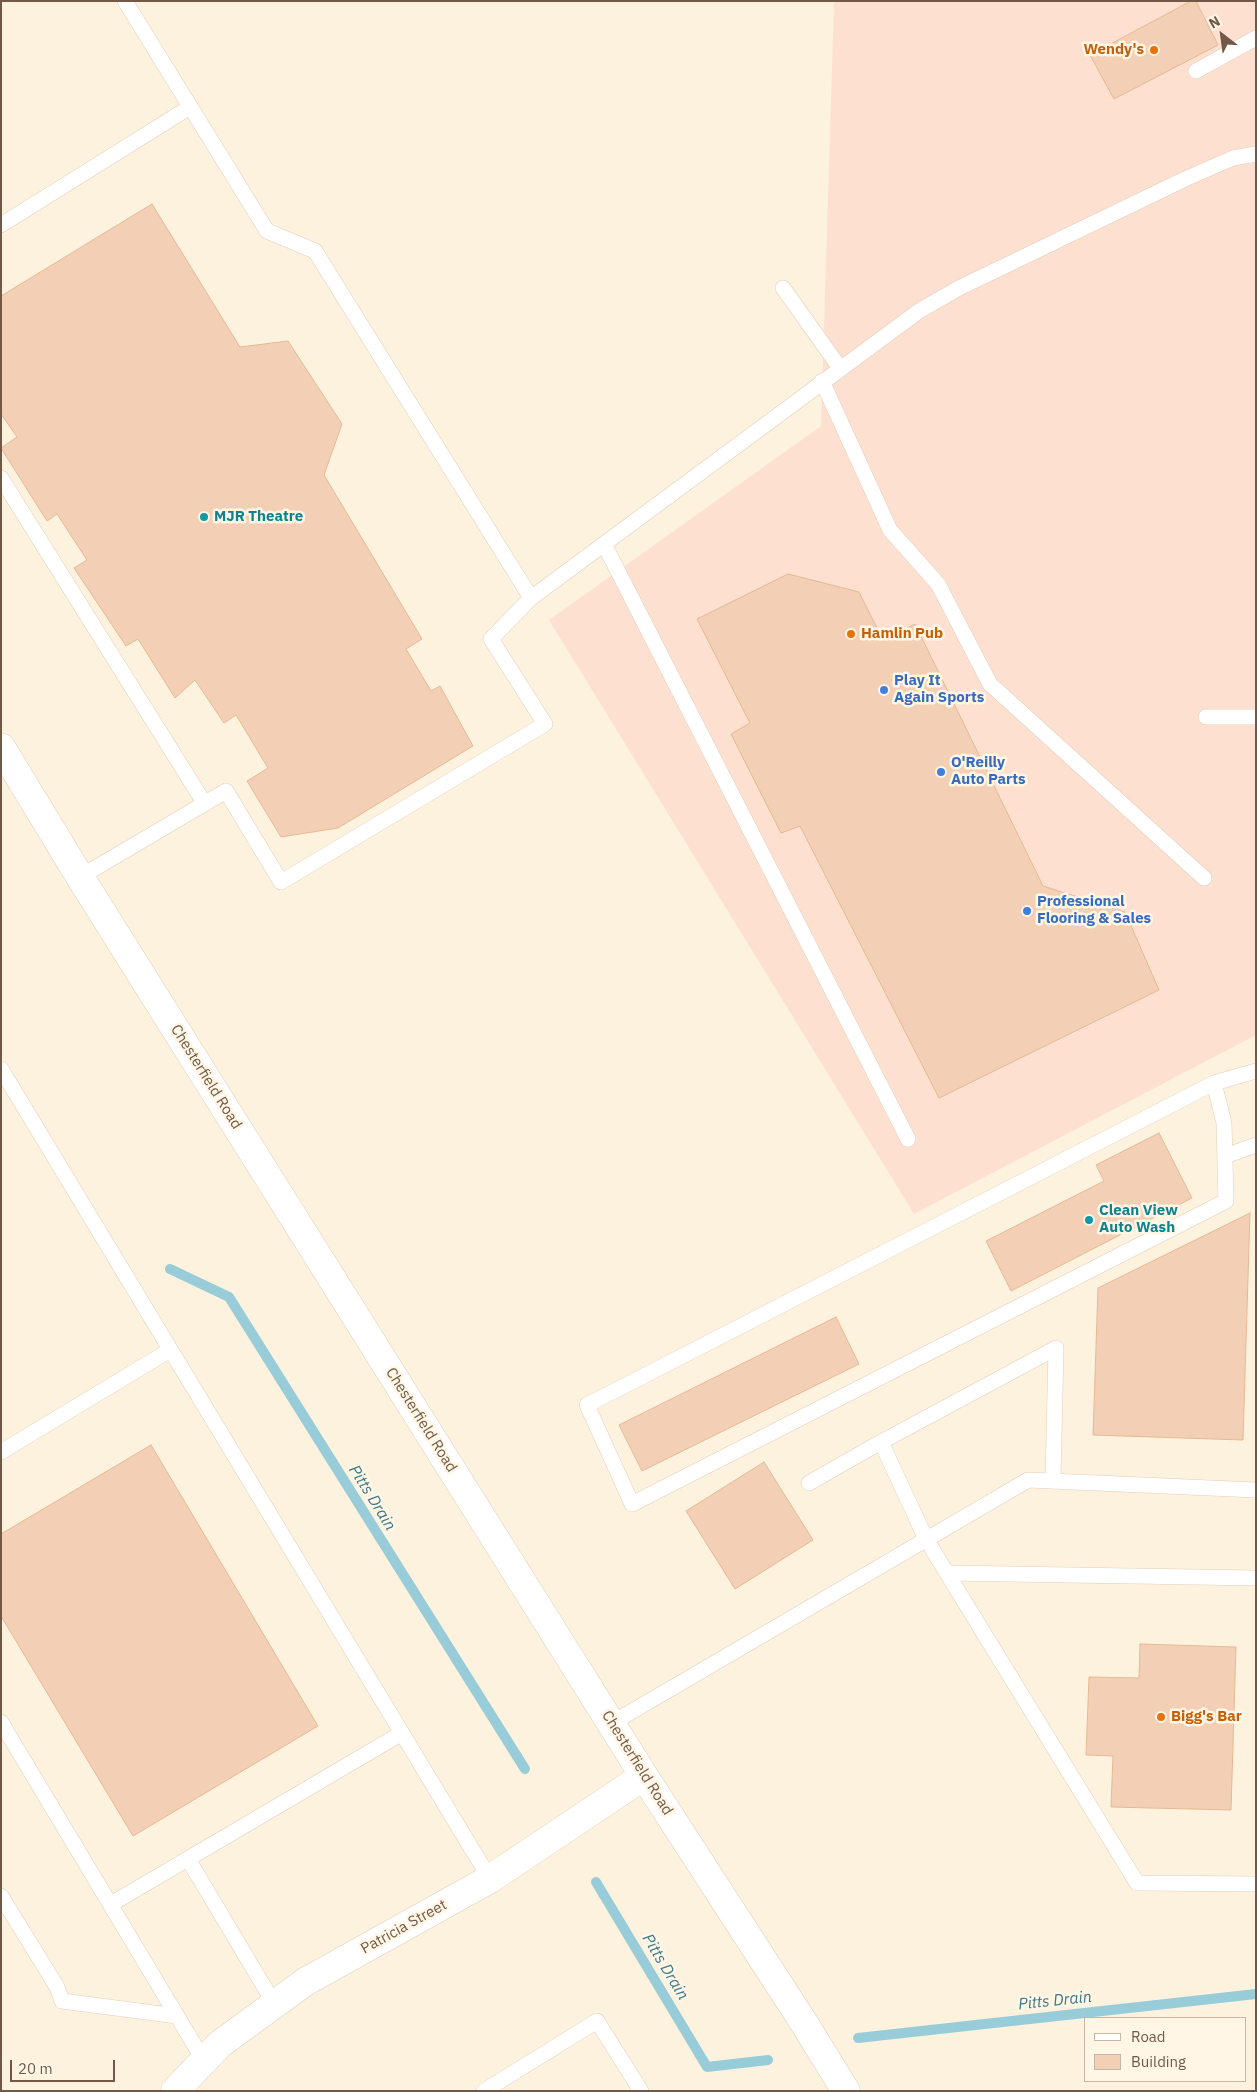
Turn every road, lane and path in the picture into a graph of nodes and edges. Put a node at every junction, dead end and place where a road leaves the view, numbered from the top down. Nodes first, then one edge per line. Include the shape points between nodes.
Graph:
1 (125, 1) edge
2 (1256, 38) edge
3 (1196, 71) dead end
4 (190, 107) junction
5 (1256, 154) edge
6 (1, 225) edge
7 (783, 288) dead end
8 (840, 368) junction
9 (822, 381) junction
10 (1, 478) edge
11 (604, 544) junction
12 (531, 598) junction
13 (1206, 717) dead end
14 (1256, 717) edge
15 (1, 747) edge
16 (205, 804) junction
17 (80, 877) junction
18 (1204, 878) dead end
19 (1, 1069) edge
20 (1256, 1071) edge
21 (1214, 1083) junction
22 (908, 1139) dead end
23 (1256, 1146) edge
24 (1225, 1156) junction
25 (170, 1350) junction
26 (881, 1442) junction
27 (1, 1452) edge
28 (1053, 1481) junction
29 (809, 1483) dead end
30 (1256, 1490) edge
31 (926, 1539) junction
32 (947, 1573) junction
33 (1256, 1578) edge
34 (1, 1722) edge
35 (612, 1723) junction
36 (402, 1734) junction
37 (644, 1776) junction
38 (188, 1859) junction
39 (490, 1878) junction
40 (1256, 1884) edge
41 (1, 1896) edge
42 (111, 1904) junction
43 (275, 2005) junction
44 (177, 2016) junction
45 (204, 2060) junction
46 (175, 2091) edge
47 (484, 2091) edge
48 (641, 2091) edge
49 (846, 2091) edge

1 - 4 lane
2 - 3 lane
4 - 6 lane
4 - 12 lane via 267,231 315,251
5 - 8 lane via 1213,166 959,288 919,311
7 - 8 lane
8 - 9 lane
9 - 11 lane
9 - 18 lane via 890,530 938,584 990,684
10 - 16 lane
11 - 12 lane
11 - 22 lane
12 - 16 lane via 491,639 544,724 281,882 226,791
13 - 14 lane
15 - 17 street, Chesterfield Road
16 - 17 lane
17 - 35 street, Chesterfield Road
19 - 25 lane
20 - 21 lane
21 - 24 lane via 1224,1123
21 - 24 lane via 587,1405 632,1504 1226,1200
23 - 24 lane
25 - 27 lane
25 - 36 lane
26 - 28 lane via 1056,1348
26 - 29 lane
26 - 31 lane
28 - 30 lane
28 - 31 lane via 1028,1480
31 - 32 lane
31 - 35 lane
32 - 33 lane
32 - 40 lane via 1137,1883
34 - 42 lane
35 - 37 street, Chesterfield Road
36 - 38 lane
36 - 39 lane
37 - 39 street, Patricia Street
37 - 49 street, Chesterfield Road
38 - 42 lane
38 - 43 lane
39 - 43 street, Patricia Street via 305,1982
41 - 44 lane via 57,1987 62,2001
42 - 44 lane
43 - 45 street, Patricia Street via 220,2044
44 - 45 lane
45 - 46 street, Patricia Street
47 - 48 lane via 596,2021

